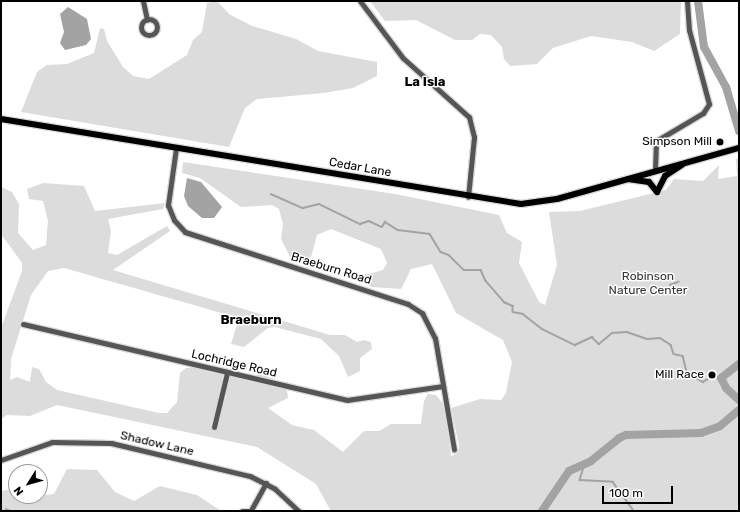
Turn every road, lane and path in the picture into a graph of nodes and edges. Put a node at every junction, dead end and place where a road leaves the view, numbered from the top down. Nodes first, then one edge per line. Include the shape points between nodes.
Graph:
1 (143, 1) edge
2 (360, 1) edge
3 (687, 1) edge
4 (146, 20) dead end
5 (1, 119) edge
6 (739, 144) edge
7 (176, 148) junction
8 (739, 148) edge
9 (711, 154) junction
10 (688, 161) junction
11 (655, 170) junction
12 (624, 179) junction
13 (468, 197) junction
14 (23, 324) dead end
15 (227, 372) junction
16 (443, 386) junction
17 (214, 427) dead end
18 (454, 449) dead end
19 (1, 460) edge
20 (266, 483) junction
21 (252, 510) edge
22 (242, 511) edge
23 (298, 511) edge

1 - 4 street
2 - 13 street via 404,58 468,117 474,137
3 - 11 street via 691,37 709,104 703,113 656,141
5 - 7 main road, Cedar Lane
6 - 9 main road, Cedar Lane
7 - 13 main road, Cedar Lane
7 - 16 street, Braeburn Road via 167,198 171,216 181,228 208,241 413,306 431,326
8 - 9 main road, Cedar Lane
9 - 10 main road, Cedar Lane
10 - 11 main road, Cedar Lane
10 - 12 main road via 665,176 657,192 649,182
11 - 12 main road, Cedar Lane
12 - 13 main road, Cedar Lane via 532,204
14 - 15 street, Lochridge Road
15 - 16 street, Lochridge Road via 347,400
15 - 17 street
16 - 18 street, Braeburn Road
19 - 20 street, Shadow Lane via 39,444 90,440 242,474
20 - 21 street
20 - 23 street, Shadow Lane
21 - 22 street

